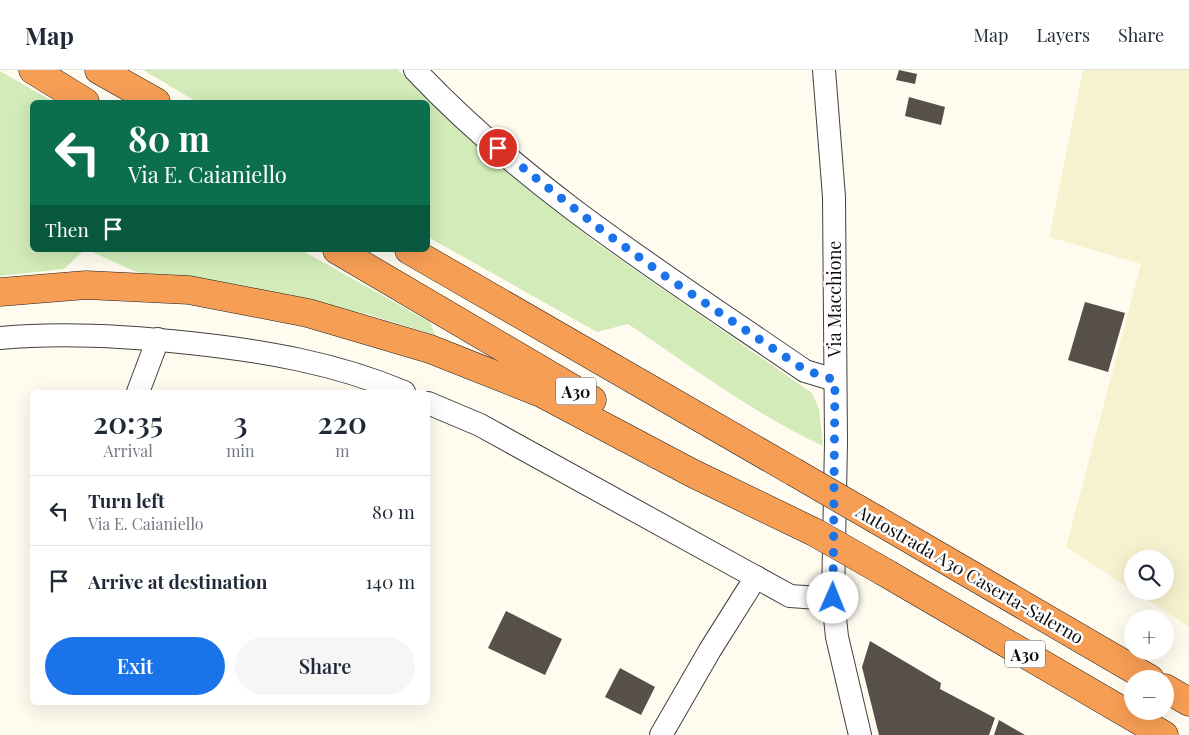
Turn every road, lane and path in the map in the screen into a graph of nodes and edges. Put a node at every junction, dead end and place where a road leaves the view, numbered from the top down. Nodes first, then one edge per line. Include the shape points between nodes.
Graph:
1 (33, 70) edge
2 (100, 70) edge
3 (416, 70) edge
4 (824, 70) edge
5 (82, 100) edge
6 (152, 100) edge
7 (340, 252) edge
8 (412, 252) edge
9 (0, 292) edge
10 (0, 338) edge
11 (158, 339) junction
12 (835, 380) junction
13 (139, 390) edge
14 (399, 390) edge
15 (430, 404) edge
16 (816, 533) junction
17 (756, 577) junction
18 (833, 598) junction
19 (1135, 670) edge
20 (1174, 693) edge
21 (1189, 702) edge
22 (661, 735) edge
23 (860, 735) edge
24 (1164, 735) edge

1 - 5 highway
2 - 6 highway
3 - 12 street via 445,101 524,171 599,228 805,370
4 - 12 street, Via Macchione via 834,197
7 - 16 highway, A30
8 - 19 highway, Autostrada A30 Caserta-Salerno / A30, bridge
9 - 16 highway via 86,285 189,290 308,312 430,349 541,393 692,473
10 - 11 street via 128,336
11 - 13 street
11 - 14 street via 261,350 369,378
12 - 18 street, Via Macchione
15 - 17 street via 480,425
16 - 24 highway, A30, bridge
17 - 18 street via 790,596
17 - 22 street
18 - 23 street, Via Macchione via 837,637
20 - 21 highway

